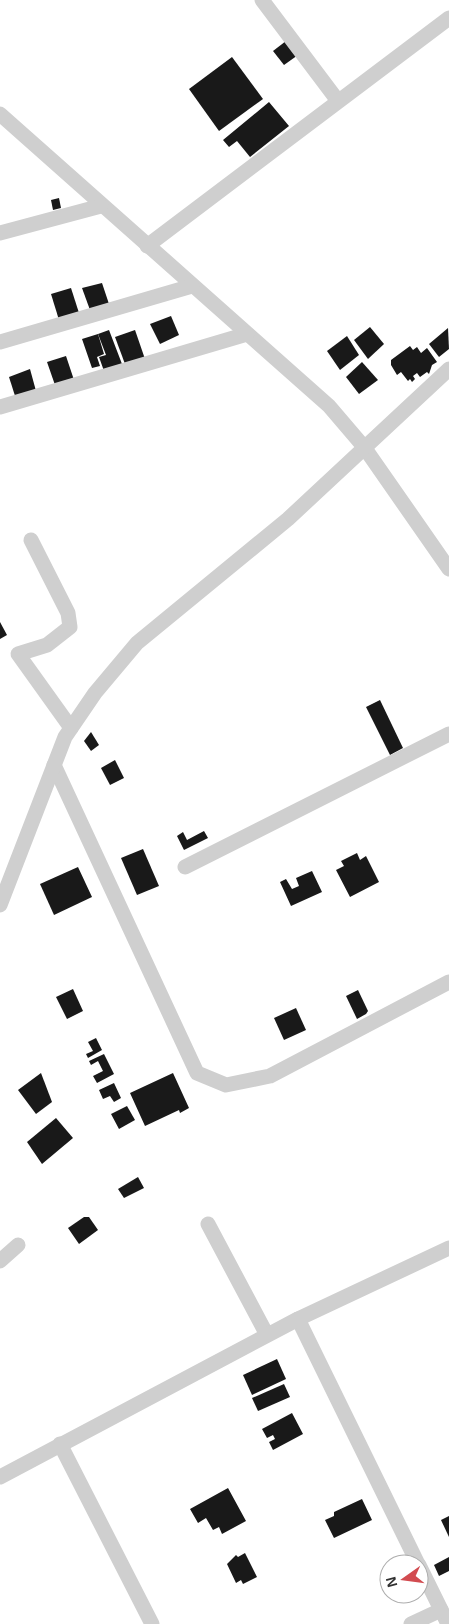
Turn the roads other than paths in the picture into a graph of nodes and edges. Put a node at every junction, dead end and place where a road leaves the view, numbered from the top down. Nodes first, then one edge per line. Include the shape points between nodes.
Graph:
1 (262, 0) edge
2 (449, 18) edge
3 (338, 102) junction
4 (0, 114) edge
5 (101, 206) junction
6 (0, 233) edge
7 (147, 246) junction
8 (192, 286) junction
9 (247, 334) junction
10 (0, 342) edge
11 (449, 369) edge
12 (0, 407) edge
13 (364, 447) junction
14 (31, 540) dead end
15 (449, 569) edge
16 (71, 728) junction
17 (449, 734) edge
18 (54, 765) junction
19 (184, 868) dead end
20 (0, 905) edge
21 (449, 982) edge
22 (208, 1224) dead end
23 (18, 1245) dead end
24 (449, 1248) edge
25 (0, 1261) edge
26 (298, 1319) junction
27 (267, 1335) junction
28 (60, 1444) junction
29 (0, 1477) edge
30 (414, 1554) edge
31 (429, 1585) edge
32 (441, 1610) junction
33 (152, 1624) edge
34 (411, 1624) edge
35 (448, 1624) edge

1 - 3 street
2 - 3 street
3 - 7 street
4 - 5 street
5 - 6 street
5 - 7 street
7 - 8 street
8 - 9 street
8 - 10 street
9 - 12 street
9 - 13 street via 329,406
11 - 13 street
13 - 15 street
13 - 16 street via 288,519 137,643 95,693
14 - 16 street via 68,613 70,627 47,644 18,654
16 - 18 street
17 - 19 street
18 - 20 street
18 - 21 street via 196,1072 226,1085 270,1076
22 - 27 street
23 - 25 street
24 - 26 street
26 - 27 street
26 - 30 street
27 - 28 street
28 - 29 street
28 - 33 street
31 - 32 street
32 - 34 street
32 - 35 street

